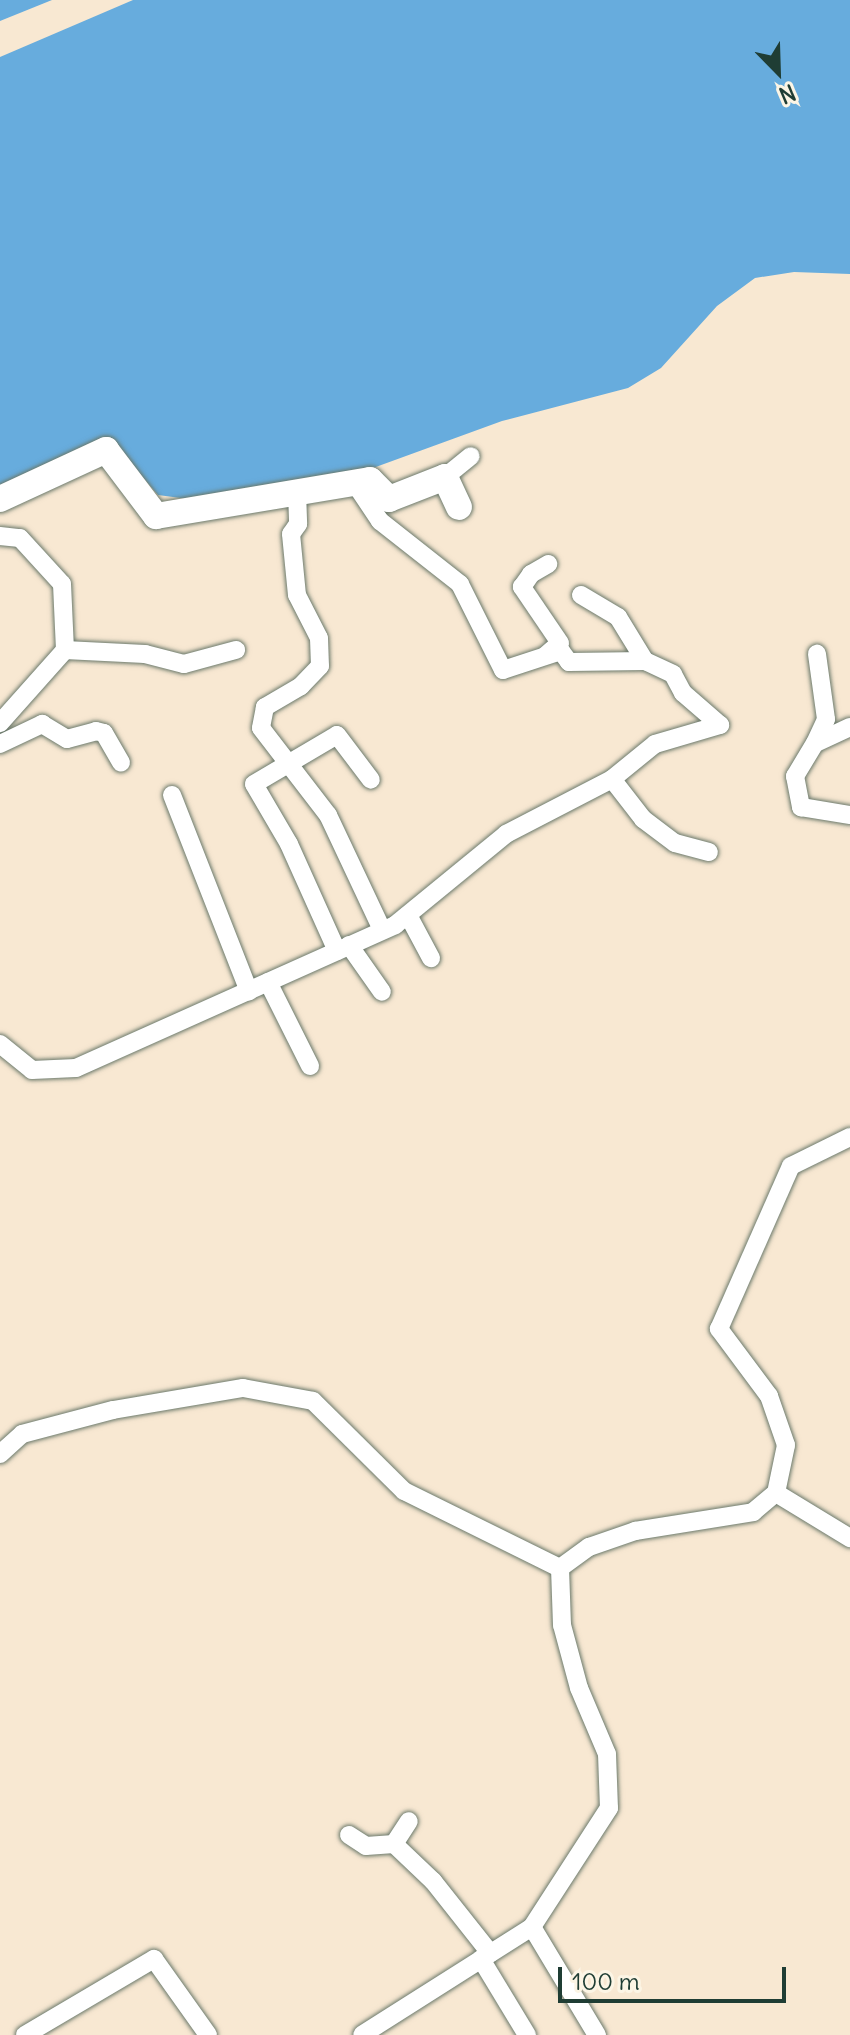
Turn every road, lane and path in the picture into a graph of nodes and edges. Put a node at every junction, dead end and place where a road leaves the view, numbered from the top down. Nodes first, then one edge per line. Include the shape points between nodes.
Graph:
1 (471, 456) dead end
2 (445, 477) junction
3 (354, 482) junction
4 (297, 491) junction
5 (0, 499) edge
6 (459, 507) dead end
7 (0, 536) edge
8 (548, 564) dead end
9 (581, 595) dead end
10 (65, 650) junction
11 (236, 650) dead end
12 (817, 654) dead end
13 (546, 655) junction
14 (645, 661) junction
15 (0, 723) edge
16 (850, 727) edge
17 (815, 743) junction
18 (0, 744) edge
19 (121, 763) dead end
20 (288, 765) junction
21 (612, 779) junction
22 (371, 780) dead end
23 (172, 795) dead end
24 (850, 815) edge
25 (709, 852) dead end
26 (408, 915) junction
27 (382, 930) junction
28 (343, 948) junction
29 (431, 958) dead end
30 (268, 982) junction
31 (249, 991) junction
32 (382, 992) dead end
33 (0, 1044) edge
34 (310, 1066) dead end
35 (850, 1137) edge
36 (0, 1454) edge
37 (776, 1493) junction
38 (850, 1538) edge
39 (560, 1568) junction
40 (409, 1821) dead end
41 (349, 1835) dead end
42 (394, 1844) junction
43 (532, 1927) junction
44 (486, 1956) junction
45 (390, 2027) edge
46 (25, 2035) edge
47 (208, 2035) edge
48 (362, 2035) edge
49 (527, 2035) edge
50 (597, 2035) edge

1 - 2 street
2 - 3 street via 389,499 370,480
2 - 6 street
3 - 4 street
3 - 13 street via 380,521 460,584 503,670
4 - 5 street via 156,516 106,450
4 - 20 street via 298,524 291,534 297,595 319,638 320,666 301,686 265,707 261,728
7 - 10 street via 20,538 62,584
8 - 13 street via 522,587 560,643
9 - 14 street via 618,617
10 - 11 street via 145,654 184,664
10 - 15 street
12 - 17 street via 826,719
13 - 14 street via 561,651 569,662
14 - 21 street via 673,674 683,693 720,725 655,744
16 - 17 street
17 - 24 street via 795,776 801,807
18 - 19 street via 42,724 67,739 96,731 104,733
20 - 22 street via 337,735
20 - 27 street via 328,815
20 - 28 street via 254,784
21 - 25 street via 643,819 675,843
21 - 26 street via 506,834
23 - 31 street
26 - 27 street
26 - 29 street
27 - 28 street
28 - 30 street
28 - 32 street
30 - 31 street
30 - 34 street
31 - 33 street via 76,1068 32,1070
35 - 37 street via 791,1166 719,1329 769,1396 786,1445
36 - 39 street via 22,1434 113,1410 229,1390 313,1401 404,1491
37 - 38 street
37 - 39 street via 753,1512 635,1531 589,1547
39 - 43 street via 562,1625 579,1688 607,1754 609,1808
40 - 42 street
41 - 42 street via 366,1846
42 - 44 street via 433,1881
43 - 44 street
43 - 50 street
44 - 45 street
44 - 49 street
45 - 48 street
46 - 47 street via 154,1959

